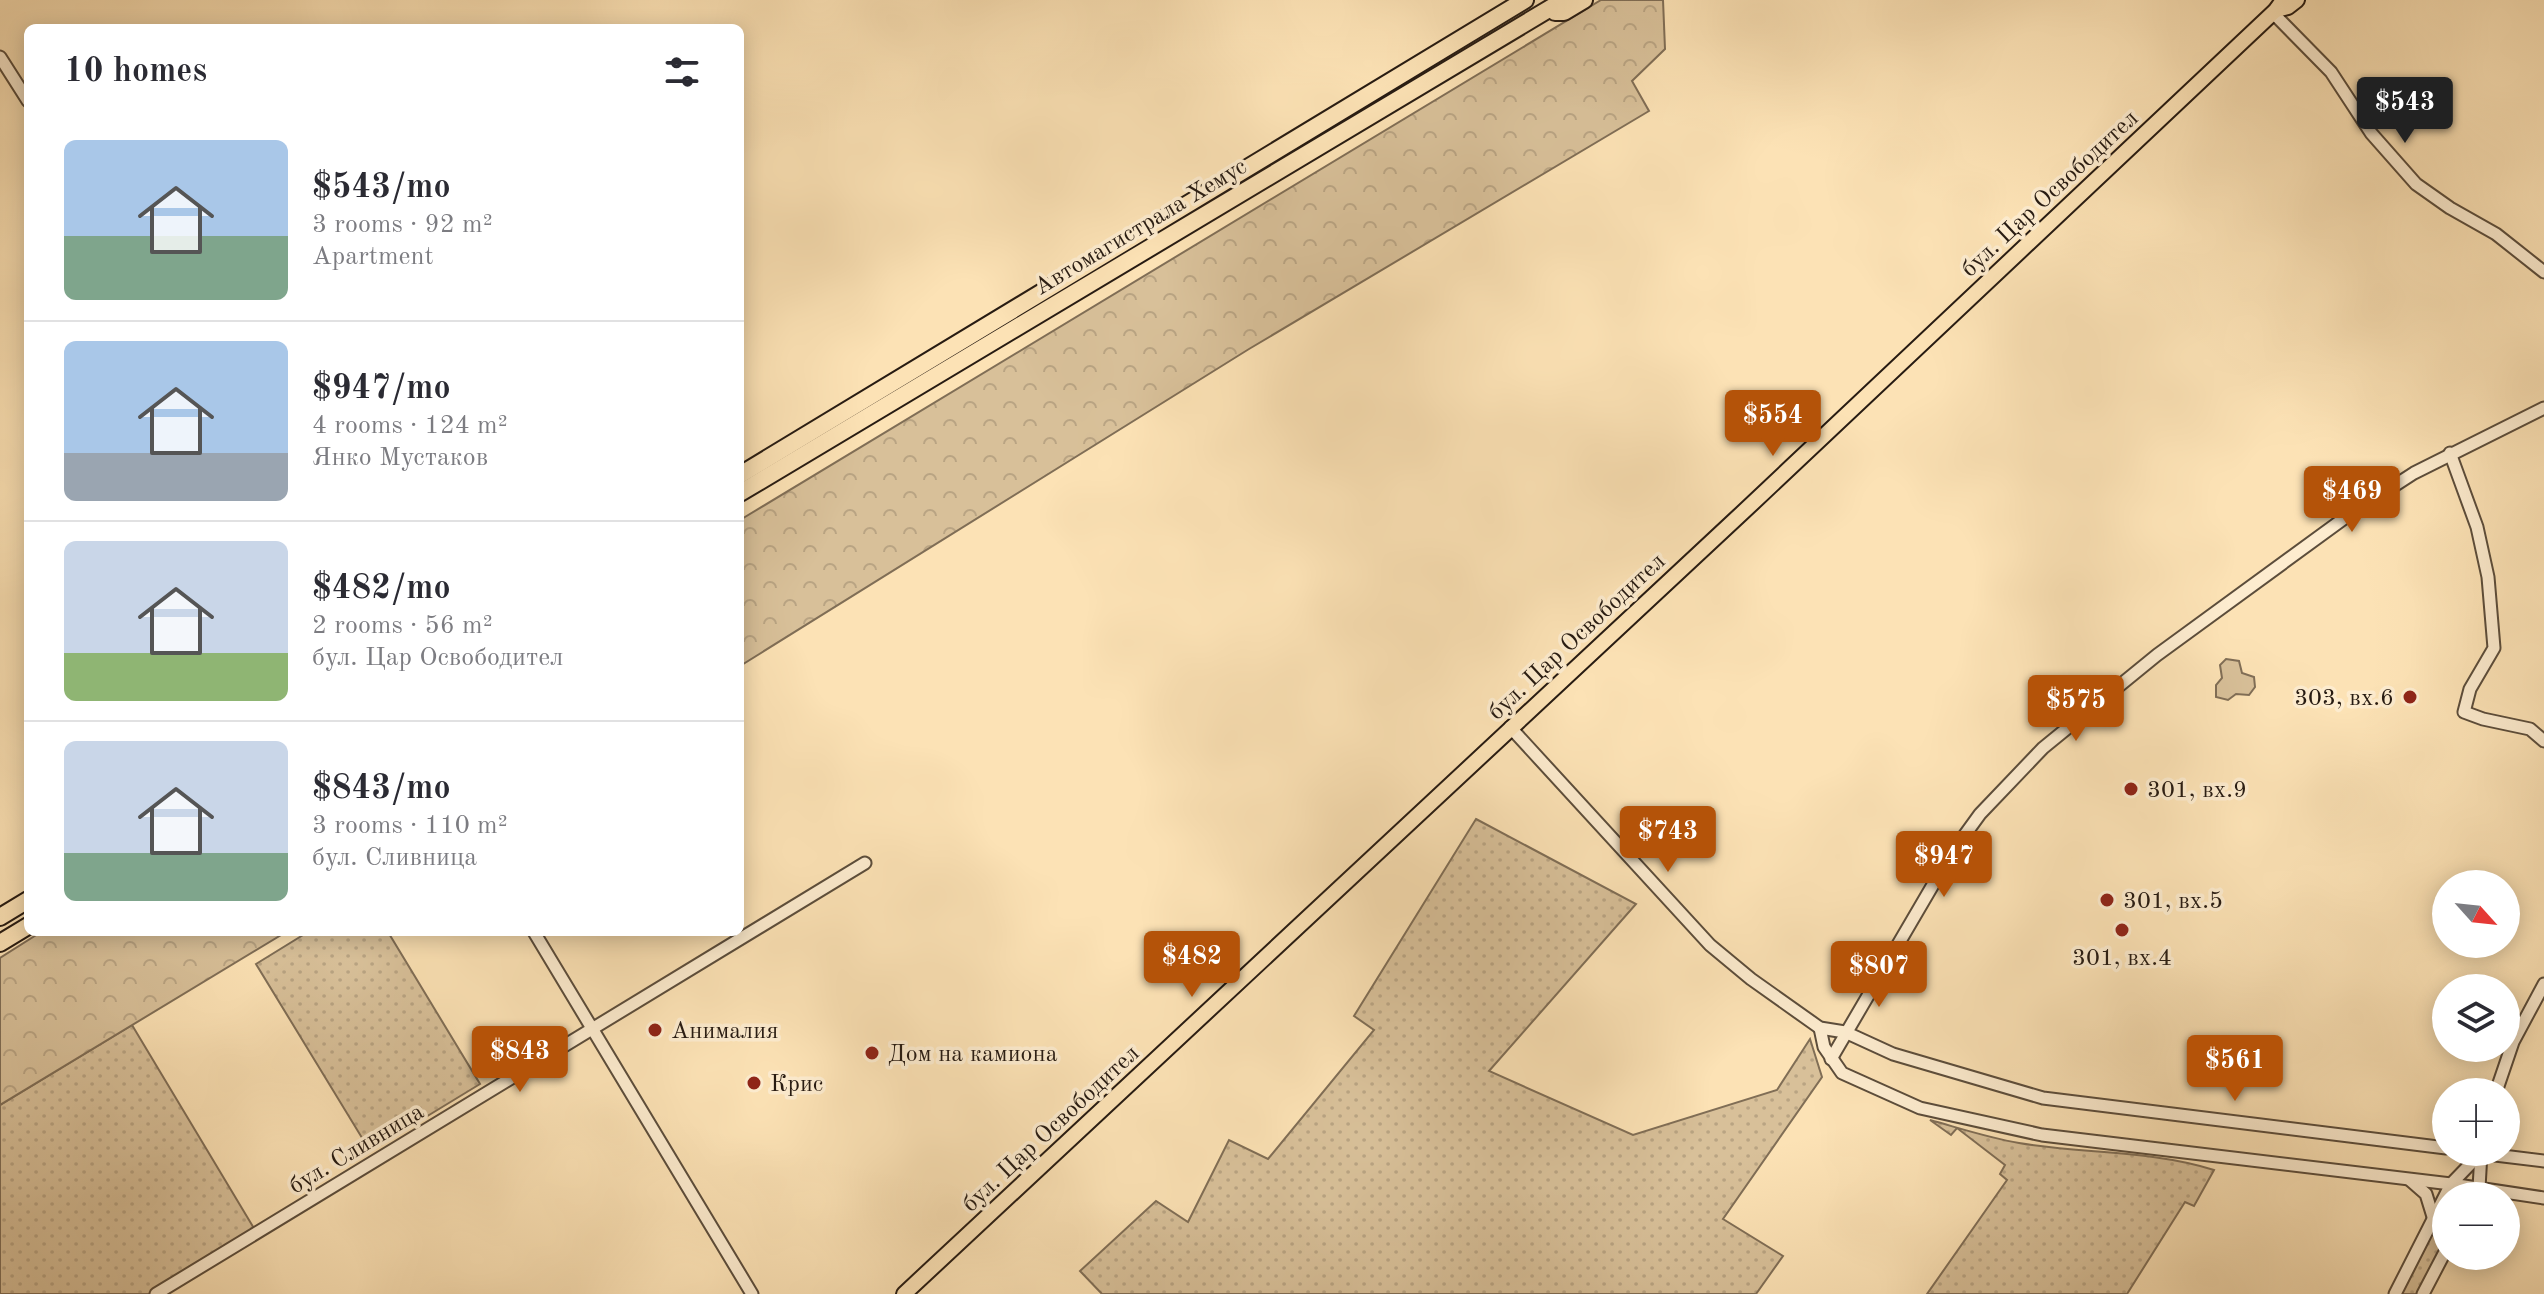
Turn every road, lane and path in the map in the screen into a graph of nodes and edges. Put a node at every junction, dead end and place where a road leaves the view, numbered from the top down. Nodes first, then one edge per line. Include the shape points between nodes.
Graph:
1 (1525, 0) edge
2 (1564, 0) edge
3 (1584, 0) edge
4 (2297, 0) edge
5 (2277, 7) edge
6 (1545, 11) junction
7 (0, 57) edge
8 (24, 95) edge
9 (2544, 272) edge
10 (2544, 408) edge
11 (2450, 453) junction
12 (744, 473) edge
13 (744, 491) edge
14 (1510, 727) junction
15 (2544, 741) edge
16 (865, 863) dead end
17 (24, 902) edge
18 (0, 917) edge
19 (24, 928) edge
20 (536, 936) edge
21 (0, 943) edge
22 (2544, 984) edge
23 (1820, 1028) junction
24 (592, 1030) junction
25 (1845, 1032) junction
26 (1831, 1059) junction
27 (2501, 1078) edge
28 (2432, 1146) edge
29 (2520, 1158) edge
30 (2544, 1161) edge
31 (2466, 1166) edge
32 (2409, 1180) junction
33 (2432, 1182) edge
34 (2453, 1182) edge
35 (2520, 1196) edge
36 (2544, 1198) edge
37 (2432, 1214) edge
38 (2432, 1224) edge
39 (2436, 1270) edge
40 (156, 1294) edge
41 (752, 1294) edge
42 (904, 1294) edge
43 (2395, 1294) edge
44 (2423, 1294) edge

1 - 12 highway, Автомагистрала Хемус
2 - 6 highway, Автомагистрала Хемус
3 - 6 highway via 1564,12
4 - 5 main road, бул. Цар Освободител
5 - 9 street via 2416,184 2496,234
5 - 14 main road, бул. Цар Освободител
6 - 13 highway, Автомагистрала Хемус
7 - 8 street
10 - 11 street
11 - 15 street via 2477,527 2494,648 2470,689 2464,712 2530,729
11 - 25 street via 2309,543 2122,682 2043,748 1980,814 1951,854
14 - 23 street via 1710,945
14 - 42 main road, бул. Цар Освободител
16 - 24 street, бул. Сливница
17 - 18 highway
19 - 21 highway
20 - 24 street
22 - 27 street
23 - 25 street
23 - 26 street
24 - 40 street, бул. Сливница
24 - 41 street
25 - 26 street
25 - 28 street via 1893,1054 2043,1098
26 - 32 street via 1842,1073 1920,1108 2042,1135
29 - 30 street
31 - 34 street
32 - 33 street
32 - 37 street via 2426,1194
35 - 36 street
38 - 43 street
39 - 44 street

